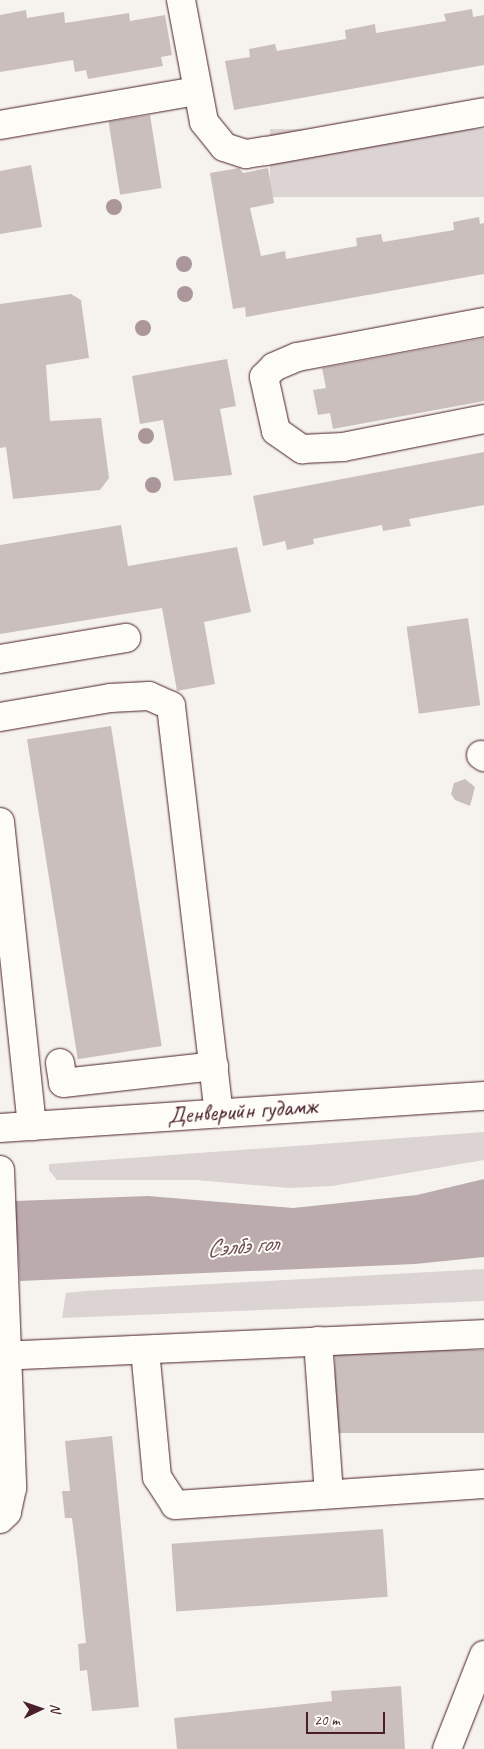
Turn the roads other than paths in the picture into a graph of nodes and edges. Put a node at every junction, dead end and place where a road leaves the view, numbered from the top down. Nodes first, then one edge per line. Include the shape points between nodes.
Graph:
1 (181, 0) edge
2 (197, 91) junction
3 (484, 112) edge
4 (0, 126) edge
5 (484, 322) edge
6 (484, 419) edge
7 (126, 638) dead end
8 (0, 659) edge
9 (0, 717) edge
10 (0, 822) edge
11 (60, 1063) dead end
12 (214, 1066) junction
13 (484, 1096) edge
14 (219, 1112) junction
15 (32, 1126) junction
16 (0, 1128) edge
17 (0, 1181) edge
18 (484, 1334) edge
19 (318, 1341) junction
20 (5, 1348) edge
21 (145, 1350) junction
22 (484, 1484) edge
23 (329, 1494) junction
24 (0, 1519) edge
25 (484, 1655) edge
26 (448, 1749) edge

1 - 2 street
2 - 3 street via 204,122 224,147 246,154
2 - 4 street
5 - 6 street via 297,357 274,367 264,377 276,431 302,450 343,447
7 - 8 street
9 - 12 street via 110,698 149,696 171,706
10 - 15 street
11 - 12 street via 63,1083
12 - 14 street
13 - 14 street, Денверийн гудамж
14 - 15 street, Денверийн гудамж
15 - 16 street, Денверийн гудамж
17 - 20 street
18 - 19 street
19 - 21 street
19 - 23 street
20 - 21 street
20 - 24 street via 12,1488 7,1512
21 - 23 street via 157,1477 175,1505
22 - 23 street
25 - 26 street

